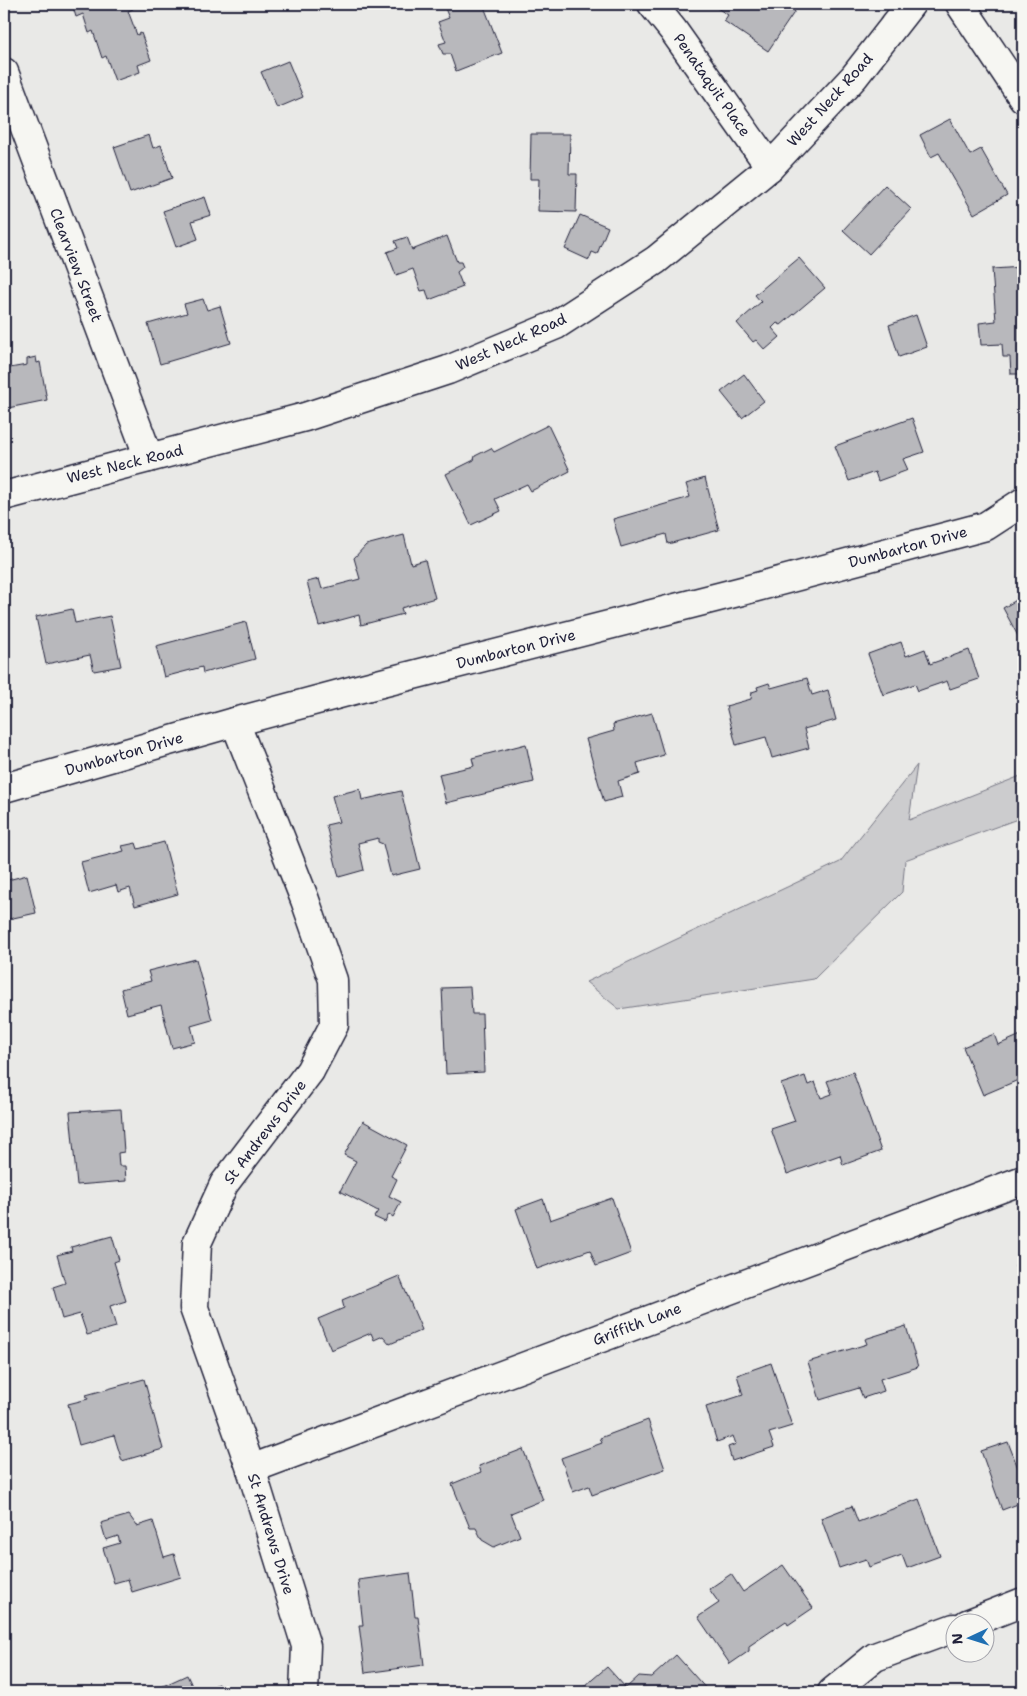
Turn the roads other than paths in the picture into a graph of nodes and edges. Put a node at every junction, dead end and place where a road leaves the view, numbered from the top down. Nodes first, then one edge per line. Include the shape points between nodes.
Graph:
1 (652, 4) edge
2 (911, 4) edge
3 (960, 4) edge
4 (4, 72) edge
5 (1023, 98) edge
6 (770, 167) junction
7 (149, 458) junction
8 (4, 496) edge
9 (1023, 502) edge
10 (235, 722) junction
11 (4, 788) edge
12 (1023, 1180) edge
13 (251, 1469) junction
14 (1023, 1602) edge
15 (992, 1614) edge
16 (944, 1632) edge
17 (304, 1692) edge
18 (832, 1692) edge

1 - 6 street, Penataquit Place
2 - 6 street, West Neck Road via 854,77
3 - 5 street
4 - 7 street, Clearview Street
6 - 7 street, West Neck Road via 656,260 556,325 448,370 305,417
7 - 8 street, West Neck Road
9 - 10 street, Dumbarton Drive via 986,526
10 - 11 street, Dumbarton Drive
10 - 13 street, St Andrews Drive via 333,980 334,1025 310,1071 224,1184 197,1242 194,1308
12 - 13 street, Griffith Lane
13 - 17 street, St Andrews Drive via 306,1646
14 - 15 street
16 - 18 street via 875,1657

